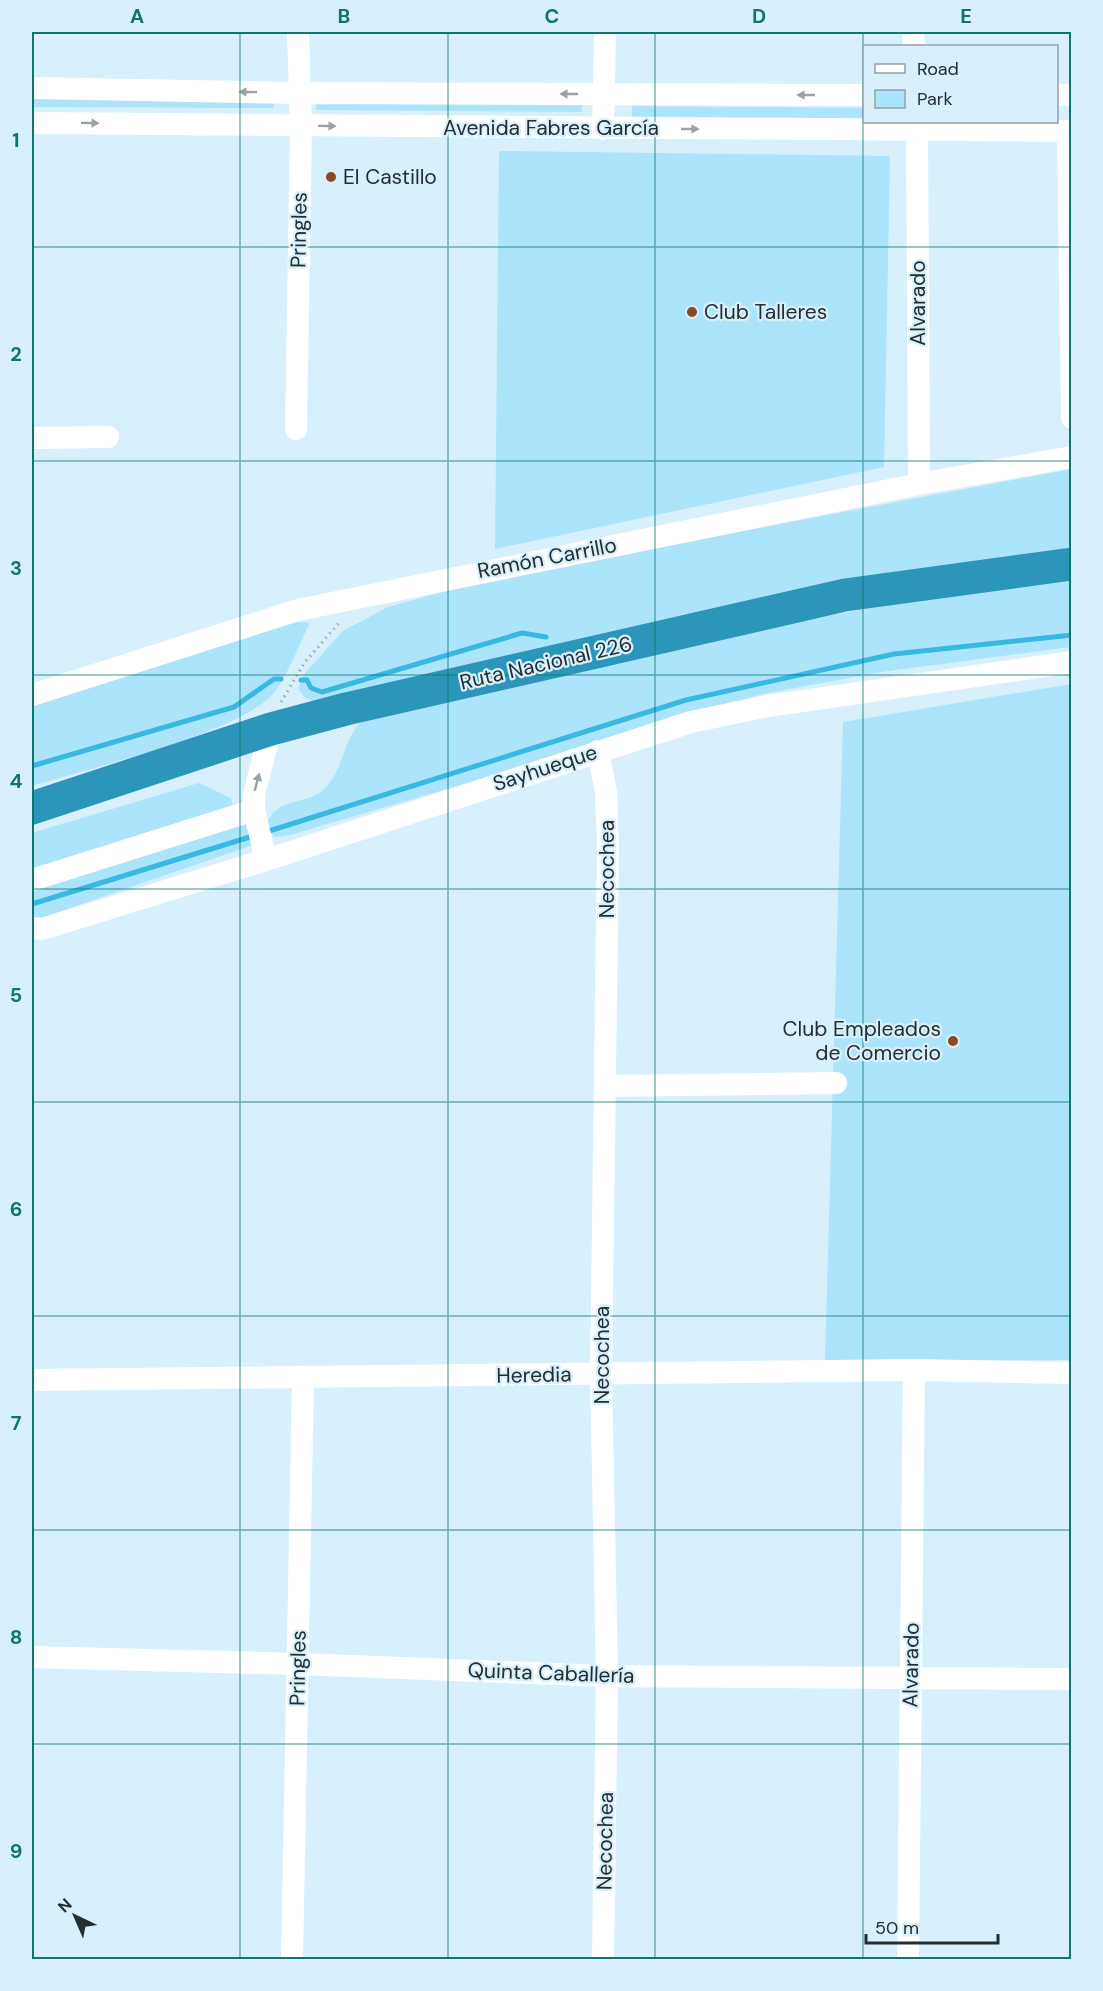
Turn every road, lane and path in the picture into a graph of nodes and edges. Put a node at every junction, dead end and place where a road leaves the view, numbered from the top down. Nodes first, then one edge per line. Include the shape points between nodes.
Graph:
1 (298, 32) edge
2 (605, 32) edge
3 (32, 88) edge
4 (299, 93) junction
5 (606, 94) junction
6 (863, 95) edge
7 (32, 123) edge
8 (301, 126) junction
9 (917, 126) edge
10 (603, 129) junction
11 (1070, 131) edge
12 (1071, 418) edge
13 (296, 429) dead end
14 (108, 437) dead end
15 (32, 438) edge
16 (1071, 457) edge
17 (919, 484) junction
18 (1071, 564) edge
19 (344, 620) dead end
20 (1071, 662) edge
21 (32, 695) edge
22 (271, 729) junction
23 (598, 751) junction
24 (32, 808) edge
25 (254, 810) junction
26 (266, 860) junction
27 (32, 880) edge
28 (32, 928) edge
29 (836, 1083) dead end
30 (605, 1086) junction
31 (914, 1371) junction
32 (1071, 1373) edge
33 (601, 1374) junction
34 (303, 1377) junction
35 (32, 1380) edge
36 (32, 1657) edge
37 (299, 1664) junction
38 (607, 1676) junction
39 (1071, 1678) edge
40 (911, 1679) junction
41 (292, 1959) edge
42 (603, 1959) edge
43 (908, 1959) edge

1 - 4 street, Pringles
2 - 5 street
4 -> 3 street, Avenida Fabres García
5 -> 4 street, Avenida Fabres García
4 - 8 street, Pringles
6 -> 5 street, Avenida Fabres García
5 - 10 street
7 -> 8 street, Avenida Fabres García
8 -> 10 street, Avenida Fabres García
8 - 13 street, Pringles
10 -> 9 street, Avenida Fabres García
9 - 11 street, Avenida Fabres García
9 - 17 street, Alvarado
11 - 12 street
14 - 15 street
16 - 17 street, Ramón Carrillo
17 - 21 street, Ramón Carrillo via 298,610
18 - 22 highway, Ruta Nacional 226 via 845,595
19 - 22 path via 305,662 282,698
20 - 23 street, Sayhueque via 768,706 691,722
22 - 24 highway, Ruta Nacional 226
25 -> 22 street via 254,794
23 - 26 street, Sayhueque
23 - 30 street, Necochea via 606,792 608,847
25 - 26 street
25 - 27 street
26 - 28 street, Sayhueque via 42,929
29 - 30 street
30 - 33 street, Necochea
31 - 32 street, Heredia
31 - 33 street, Heredia
31 - 40 street, Alvarado
33 - 34 street, Heredia
33 - 38 street, Necochea
34 - 35 street, Heredia
34 - 37 street, Pringles
36 - 37 street, Quinta Caballería
37 - 38 street, Quinta Caballería
37 - 41 street, Pringles
38 - 40 street, Quinta Caballería
38 - 42 street, Necochea
39 - 40 street, Quinta Caballería
40 - 43 street, Alvarado

